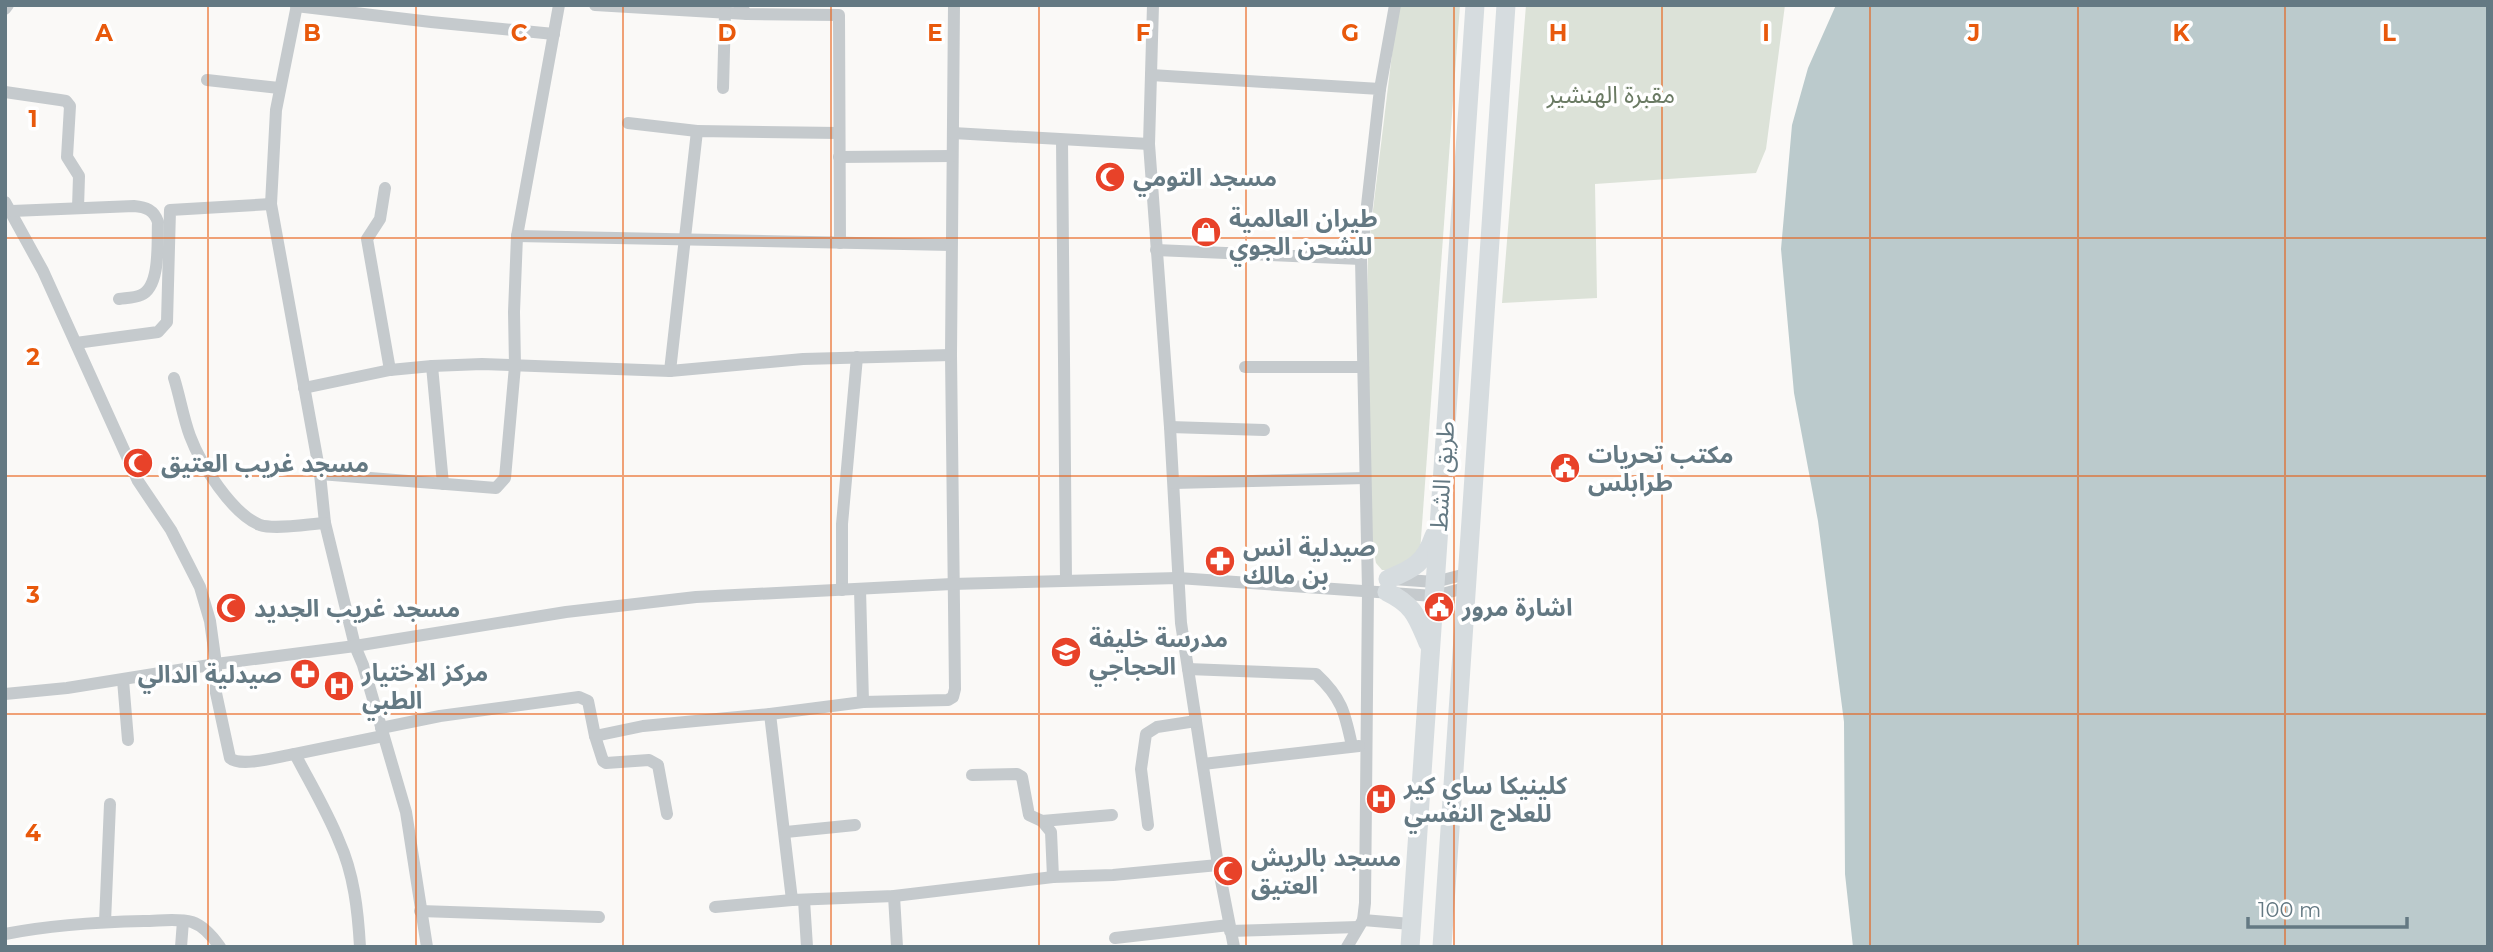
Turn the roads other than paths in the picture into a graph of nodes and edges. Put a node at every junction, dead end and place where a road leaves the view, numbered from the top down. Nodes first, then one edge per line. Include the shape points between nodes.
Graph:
1 (559, 5) edge
2 (595, 5) edge
3 (954, 5) edge
4 (1153, 5) edge
5 (1395, 5) edge
6 (1475, 5) edge
7 (1506, 5) edge
8 (296, 6) edge
9 (743, 9) edge
10 (839, 10) edge
11 (725, 13) junction
12 (554, 34) junction
13 (1151, 75) junction
14 (207, 80) dead end
15 (279, 88) junction
16 (723, 88) dead end
17 (1380, 89) junction
18 (5, 92) edge
19 (628, 123) dead end
20 (697, 131) junction
21 (953, 133) junction
22 (839, 134) junction
23 (1062, 140) junction
24 (1150, 144) junction
25 (952, 156) junction
26 (839, 157) junction
27 (385, 188) dead end
28 (271, 204) junction
29 (8, 206) edge
30 (78, 208) junction
31 (517, 236) junction
32 (686, 239) junction
33 (841, 243) junction
34 (951, 245) junction
35 (1156, 250) junction
36 (1361, 259) junction
37 (119, 299) dead end
38 (76, 343) junction
39 (951, 355) junction
40 (857, 357) junction
41 (432, 366) junction
42 (515, 366) junction
43 (1362, 367) junction
44 (1245, 368) dead end
45 (390, 370) junction
46 (670, 371) junction
47 (174, 378) dead end
48 (304, 388) junction
49 (1170, 427) junction
50 (1264, 430) dead end
51 (320, 474) junction
52 (1365, 478) junction
53 (1174, 483) junction
54 (443, 484) junction
55 (325, 523) junction
56 (1438, 525) junction
57 (1178, 578) junction
58 (1066, 580) junction
59 (1466, 581) junction
60 (952, 584) junction
61 (1379, 588) junction
62 (860, 589) junction
63 (1434, 589) junction
64 (842, 590) junction
65 (355, 646) junction
66 (1431, 649) junction
67 (216, 664) junction
68 (1188, 669) junction
69 (122, 680) junction
70 (5, 694) edge
71 (863, 702) junction
72 (770, 714) junction
73 (1196, 722) junction
74 (382, 732) junction
75 (595, 736) junction
76 (128, 740) dead end
77 (1366, 745) junction
78 (1352, 746) junction
79 (295, 754) junction
80 (1203, 764) junction
81 (972, 775) dead end
82 (110, 804) dead end
83 (667, 814) dead end
84 (1112, 815) dead end
85 (1042, 821) junction
86 (855, 825) dead end
87 (1148, 825) dead end
88 (786, 832) junction
89 (1219, 865) junction
90 (1053, 877) junction
91 (894, 896) junction
92 (798, 900) junction
93 (715, 907) dead end
94 (420, 911) junction
95 (599, 917) dead end
96 (183, 921) junction
97 (105, 922) junction
98 (1360, 923) junction
99 (1412, 924) junction
100 (1229, 928) junction
101 (5, 934) edge
102 (1115, 938) dead end
103 (181, 947) edge
104 (220, 947) edge
105 (360, 947) edge
106 (427, 947) edge
107 (807, 947) edge
108 (897, 947) edge
109 (1234, 947) edge
110 (1347, 947) edge
111 (1410, 947) edge
112 (1442, 947) edge

1 - 12 street
2 - 11 street
3 - 21 street
4 - 13 street
5 - 17 street
6 - 56 highway, طريق الشط
7 - 59 highway, طريق الشط
8 - 12 street
8 - 15 street
9 - 10 street
9 - 11 street
10 - 22 street
11 - 16 street
12 - 31 street
13 - 17 street
13 - 24 street
14 - 15 street
15 - 28 street
17 - 36 street
18 - 30 street via 66,101 67,157 79,176
19 - 20 street
20 - 22 street
20 - 32 street
21 - 23 street
21 - 25 street
22 - 26 street
23 - 24 street
23 - 58 street
24 - 35 street
25 - 26 street
25 - 34 street
26 - 33 street
27 - 45 street via 380,219 367,239
28 - 38 street via 170,210 167,322 158,332
28 - 48 street
29 - 30 street
29 - 38 street
30 - 37 street via 144,207 156,215 155,276 141,295
31 - 32 street
31 - 42 street
32 - 33 street
32 - 46 street
33 - 34 street
34 - 39 street
35 - 36 street
35 - 49 street
36 - 43 street
38 - 67 street via 138,481 194,575 210,621
39 - 40 street
39 - 60 street
40 - 46 street
40 - 64 street via 842,524
41 - 42 street
41 - 45 street
41 - 54 street
42 - 46 street
42 - 54 street via 505,478 496,488
43 - 44 street
43 - 52 street
45 - 48 street
47 - 55 street via 190,437 221,491 235,506 251,521 267,527
48 - 51 street
49 - 50 street
49 - 53 street
51 - 54 street
51 - 55 street
52 - 53 street
52 - 61 street
53 - 57 street
55 - 65 street
56 - 61 highway via 1419,564
56 - 63 highway, طريق الشط
57 - 58 street
57 - 61 street
57 - 68 street
58 - 60 street
59 - 63 street
59 - 112 highway, طريق الشط
60 - 62 street
60 - 71 street via 953,698
61 - 63 street
61 - 66 highway via 1416,613
61 - 77 street
62 - 64 street
62 - 71 street
63 - 66 highway, طريق الشط
64 - 65 street via 651,601
65 - 67 street
65 - 74 street
66 - 99 highway, طريق الشط
67 - 69 street
67 - 79 street via 216,693 232,761
68 - 73 street
68 - 78 street via 1316,674 1333,689 1345,713
69 - 70 street
69 - 76 street
71 - 72 street
72 - 75 street via 643,726
72 - 88 street
73 - 80 street
73 - 87 street via 1157,727 1146,734 1141,769
74 - 75 street via 440,716 579,698 588,701
74 - 79 street
74 - 94 street via 406,812
75 - 83 street via 606,763 649,760 658,765
77 - 78 street
77 - 98 street via 1365,903
78 - 80 street
79 - 105 street via 344,853 358,911
80 - 89 street
81 - 85 street via 1017,774 1029,814
82 - 97 street
84 - 85 street
85 - 90 street via 1051,832
86 - 88 street
88 - 92 street
89 - 90 street
89 - 100 street
90 - 91 street
91 - 92 street
91 - 108 street
92 - 93 street
92 - 107 street
94 - 95 street
94 - 106 street
96 - 97 street
96 - 103 street
96 - 104 street via 197,924
97 - 101 street
98 - 99 street
98 - 100 street
98 - 110 street
99 - 111 highway, طريق الشط
100 - 102 street
100 - 109 street

